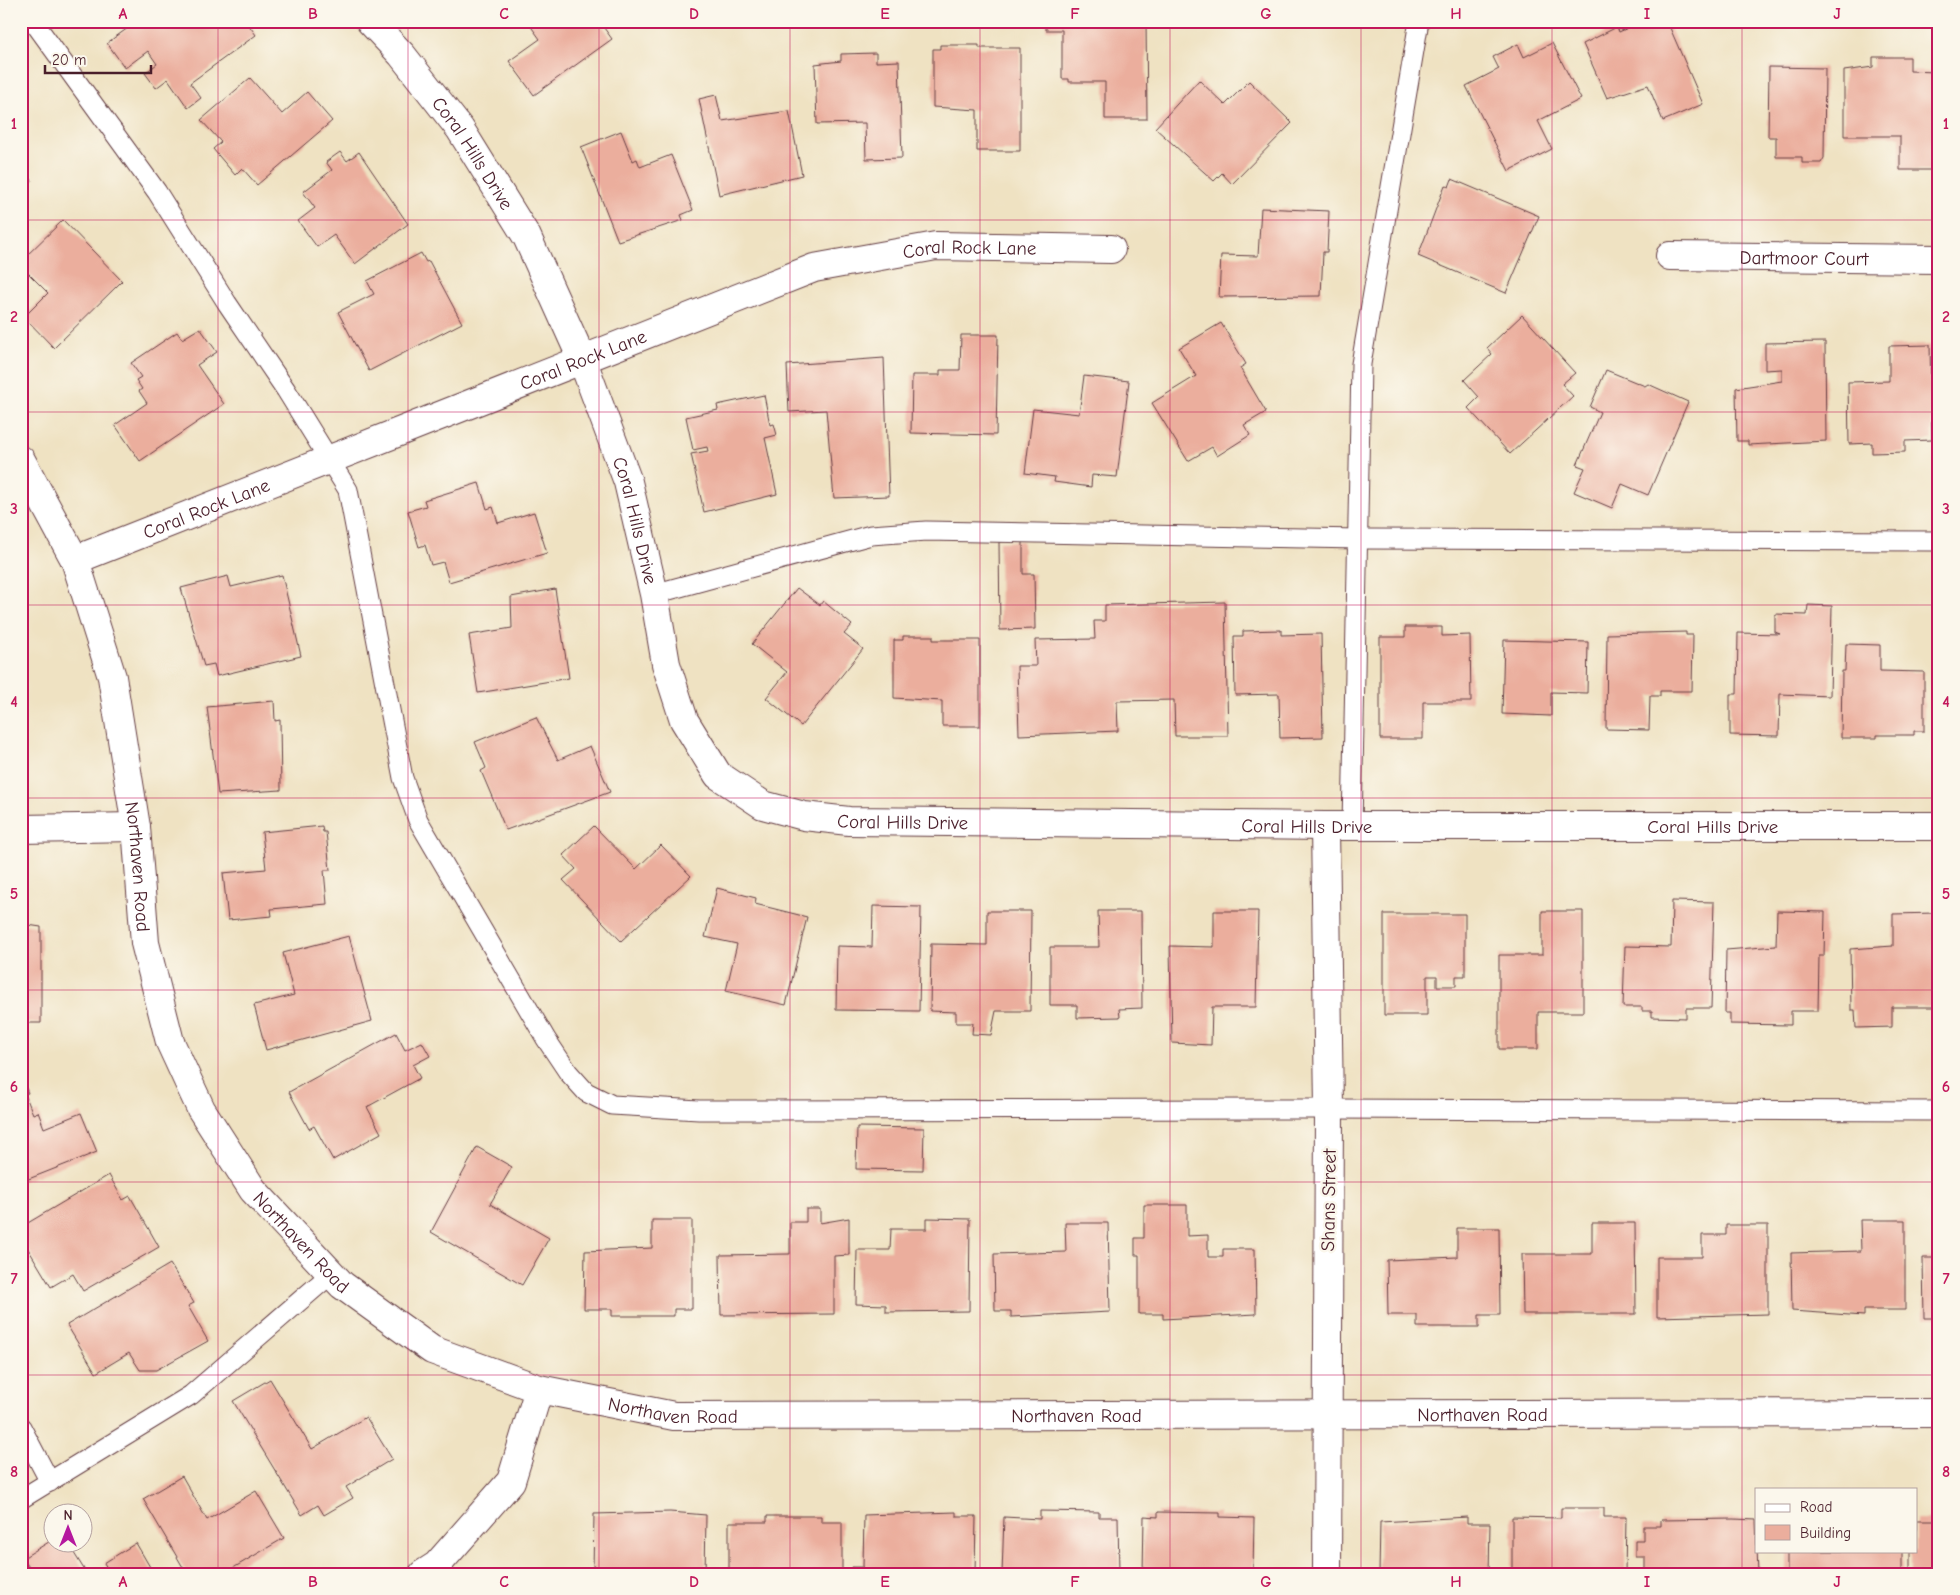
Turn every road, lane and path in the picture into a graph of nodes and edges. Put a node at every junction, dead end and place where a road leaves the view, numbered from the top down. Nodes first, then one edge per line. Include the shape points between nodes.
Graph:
1 (33, 21) edge
2 (370, 21) edge
3 (1419, 21) edge
4 (1111, 249) dead end
5 (1670, 256) dead end
6 (1939, 259) edge
7 (582, 359) junction
8 (330, 459) junction
9 (21, 460) edge
10 (1359, 538) junction
11 (1939, 541) edge
12 (75, 560) junction
13 (654, 594) junction
14 (1325, 826) junction
15 (1352, 826) junction
16 (1939, 826) edge
17 (136, 827) junction
18 (21, 829) edge
19 (1329, 1108) junction
20 (1939, 1111) edge
21 (331, 1274) junction
22 (539, 1389) junction
23 (1939, 1413) edge
24 (1326, 1414) junction
25 (21, 1427) edge
26 (50, 1482) junction
27 (21, 1499) edge
28 (424, 1574) edge
29 (1327, 1574) edge

1 - 8 lane via 157,192
2 - 7 street, Coral Hills Drive via 402,55 460,129 527,237
3 - 10 lane via 1361,364
4 - 7 street, Coral Rock Lane via 936,246 814,268
5 - 6 street, Dartmoor Court
7 - 8 street, Coral Rock Lane
7 - 13 street, Coral Hills Drive via 628,482
8 - 12 street, Coral Rock Lane
8 - 19 lane via 348,490 403,778 411,803 546,1039 586,1092 612,1105 698,1110
9 - 12 street, Northaven Road
10 - 11 lane
10 - 13 lane via 926,531 880,534
10 - 15 lane
12 - 17 street, Northaven Road via 112,677
13 - 14 street, Coral Hills Drive via 666,664 684,720 718,775 763,804 804,816 849,820
14 - 15 street, Coral Hills Drive
14 - 19 street, Shans Street
15 - 16 street, Coral Hills Drive
17 - 18 street
17 - 21 street, Northaven Road via 145,943 170,1042 201,1108 253,1190
19 - 20 lane
19 - 24 street, Shans Street
21 - 22 street, Northaven Road via 432,1350
21 - 26 lane via 191,1395
22 - 24 street, Northaven Road via 674,1416
22 - 28 street via 511,1481 437,1565
23 - 24 street, Northaven Road
24 - 29 street, Shans Street
25 - 26 lane
26 - 27 lane

